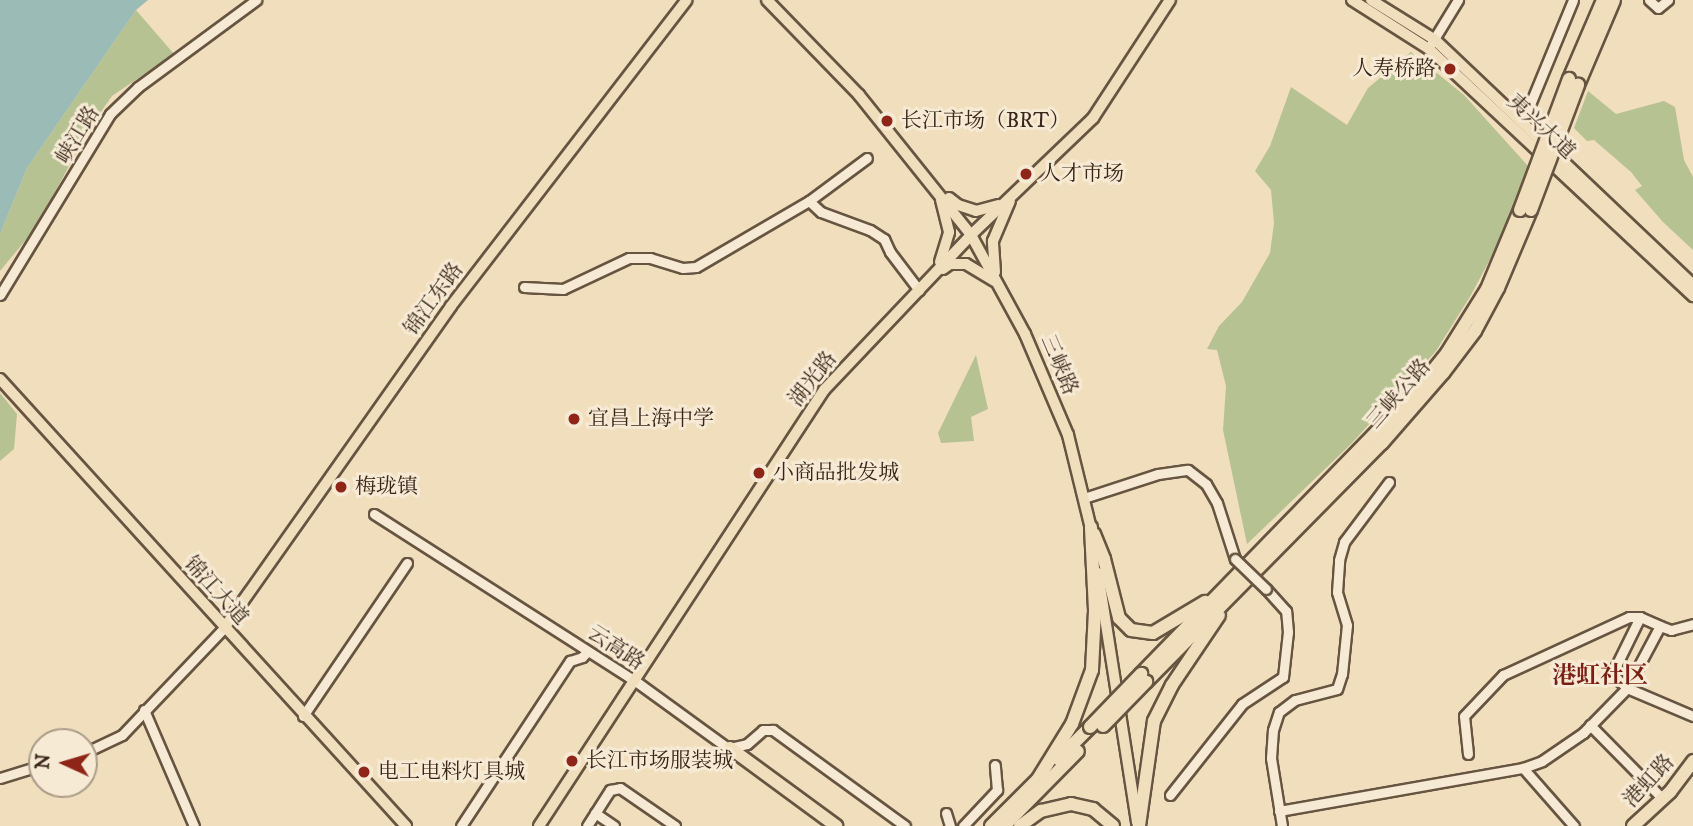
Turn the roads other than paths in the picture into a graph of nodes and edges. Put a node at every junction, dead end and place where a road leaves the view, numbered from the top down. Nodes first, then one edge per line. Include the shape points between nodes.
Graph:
1 (256, 0) edge
2 (687, 0) edge
3 (767, 0) edge
4 (1170, 0) edge
5 (1352, 0) edge
6 (1371, 0) edge
7 (1458, 0) edge
8 (1573, 0) edge
9 (1603, 0) edge
10 (1614, 0) edge
11 (1649, 0) edge
12 (1668, 0) edge
13 (1432, 44) junction
14 (1573, 82) junction
15 (1518, 119) junction
16 (867, 158) dead end
17 (936, 188) junction
18 (1013, 194) junction
19 (809, 201) junction
20 (971, 235) junction
21 (934, 273) junction
22 (998, 285) junction
23 (1693, 285) edge
24 (524, 287) dead end
25 (919, 290) junction
26 (0, 295) edge
27 (1693, 296) edge
28 (0, 379) edge
29 (1389, 482) dead end
30 (1084, 498) junction
31 (373, 514) dead end
32 (1091, 527) junction
33 (407, 563) dead end
34 (1228, 593) junction
35 (1640, 617) junction
36 (1693, 624) edge
37 (1660, 626) junction
38 (224, 628) junction
39 (588, 651) junction
40 (634, 680) junction
41 (1627, 688) junction
42 (144, 710) junction
43 (303, 716) junction
44 (1693, 716) edge
45 (1590, 725) junction
46 (1093, 730) junction
47 (98, 746) edge
48 (730, 748) junction
49 (1468, 754) dead end
50 (1693, 761) edge
51 (995, 765) dead end
52 (1522, 768) junction
53 (28, 769) edge
54 (0, 778) edge
55 (1038, 779) junction
56 (1170, 795) dead end
57 (1663, 799) junction
58 (1279, 811) junction
59 (595, 813) junction
60 (946, 813) dead end
61 (542, 825) edge
62 (194, 826) edge
63 (405, 826) edge
64 (461, 826) edge
65 (587, 826) edge
66 (614, 826) edge
67 (675, 826) edge
68 (828, 826) edge
69 (836, 826) edge
70 (905, 826) edge
71 (950, 826) edge
72 (963, 826) edge
73 (991, 826) edge
74 (1004, 826) edge
75 (1020, 826) edge
76 (1113, 826) edge
77 (1138, 826) edge
78 (1282, 826) edge
79 (1574, 826) edge
80 (1633, 826) edge

1 - 26 street, 峡江路 via 138,87 110,114
2 - 38 main road, 锦江东路 via 451,306
3 - 17 main road, 三峡路 via 859,95
4 - 18 main road, 湖光路 via 1093,118
5 - 13 main road, 夷兴大道
6 - 13 main road, 夷兴大道
7 - 13 street
8 - 15 street via 1531,102
9 - 14 highway, 三峡公路
10 - 14 highway, 三峡公路
11 - 12 street via 1658,8
13 - 15 main road, 夷兴大道
13 - 27 main road, 夷兴大道
14 - 34 highway, 三峡公路, bridge via 1525,210 1487,289 1447,353
15 - 23 main road, 夷兴大道
16 - 19 street
17 - 18 main road via 958,205 976,211 995,208
17 - 20 main road, 三峡路
17 - 21 main road via 949,232 946,251
18 - 20 main road, 湖光路
18 - 22 main road via 993,241
19 - 24 street via 696,267 629,258 563,289
19 - 25 street via 821,212 884,239
20 - 21 main road, 湖光路
20 - 22 main road, 三峡路
21 - 22 main road via 950,264 966,264
21 - 25 main road, 湖光路
22 - 30 main road, 三峡路 via 1068,435
25 - 40 main road, 湖光路 via 824,390
28 - 38 main road, 锦江大道
29 - 58 street via 1344,541 1337,592 1347,625 1337,689 1295,700 1279,712 1271,758
30 - 32 main road, 三峡路
30 - 56 street, bridge via 1158,474 1188,470 1206,484 1217,503 1235,559 1286,611 1283,677 1242,704
31 - 39 street, 云高路
32 - 34 highway via 1119,618 1131,630 1143,634 1163,630
32 - 55 highway via 1092,670 1072,724
32 - 77 main road, 三峡路
33 - 43 street
34 - 46 highway, 三峡公路, bridge
34 - 77 highway via 1154,721
35 - 37 street
35 - 41 street via 1612,674
35 - 49 street via 1595,631 1503,675 1464,716
36 - 37 street via 1671,630
37 - 41 street
38 - 42 street
38 - 43 main road, 锦江大道
39 - 40 street, 云高路
39 - 64 street via 570,661
40 - 48 street, 云高路
40 - 61 main road, 湖光路
41 - 44 street
41 - 45 street
42 - 47 street via 122,735
42 - 62 street
43 - 63 main road, 锦江大道
45 - 52 street via 1542,761
45 - 57 street
46 - 55 highway
46 - 74 highway
48 - 68 street, 云高路
48 - 69 highway
48 - 70 street via 747,744 763,730 773,730
50 - 57 highway, 港虹路
51 - 72 street via 997,790
52 - 58 street
52 - 79 street
53 - 54 street
55 - 73 highway
57 - 80 highway, 港虹路
58 - 78 street
59 - 65 street
59 - 66 street
59 - 67 street via 610,790 620,788
60 - 71 street
75 - 76 highway via 1041,811 1062,804 1093,809

